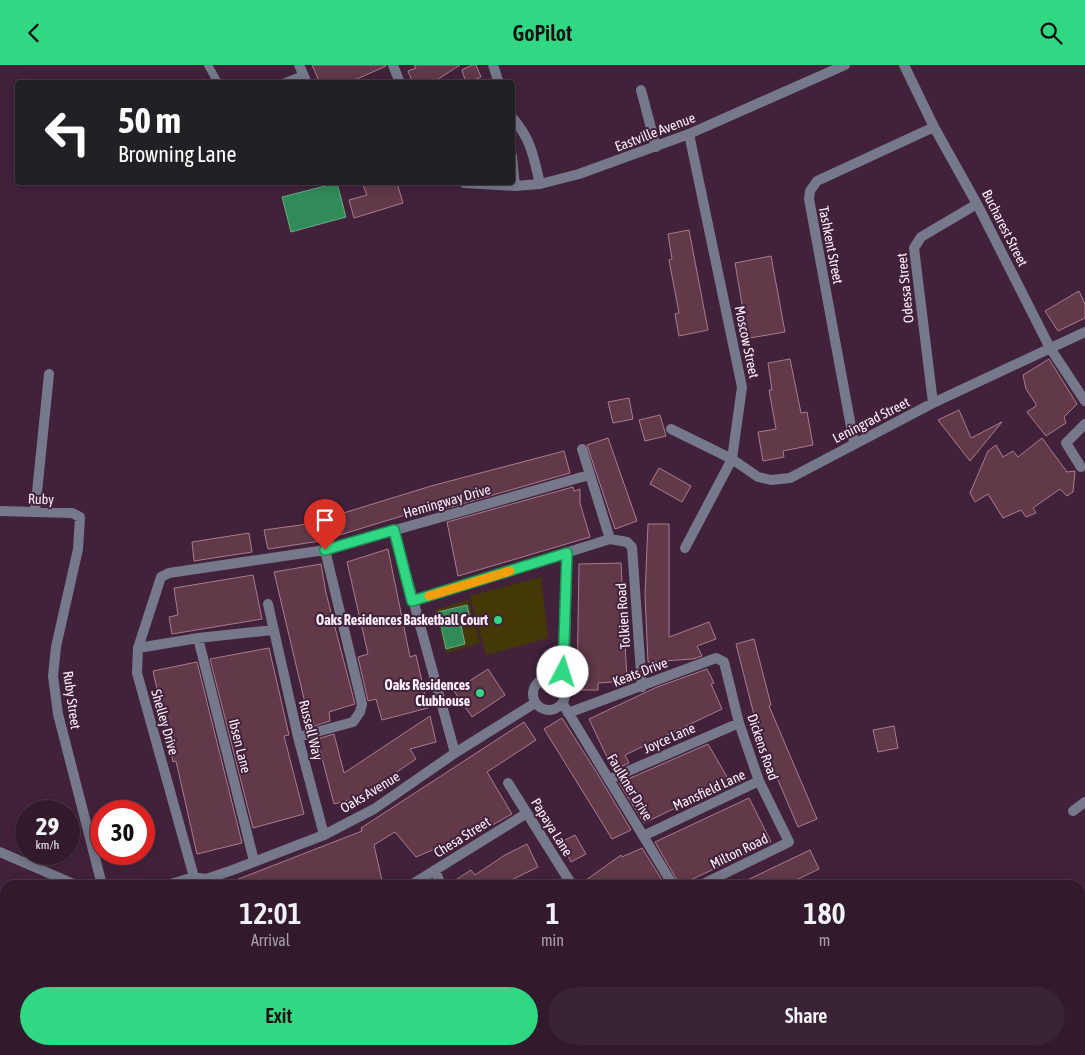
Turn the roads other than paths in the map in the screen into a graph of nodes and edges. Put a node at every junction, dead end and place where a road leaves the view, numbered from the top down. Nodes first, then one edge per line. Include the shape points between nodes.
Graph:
1 (208, 65) edge
2 (393, 65) edge
3 (493, 65) edge
4 (845, 65) edge
5 (904, 65) edge
6 (303, 74) edge
7 (216, 80) edge
8 (290, 80) edge
9 (399, 80) edge
10 (498, 80) edge
11 (641, 90) dead end
12 (515, 119) edge
13 (934, 127) junction
14 (689, 134) junction
15 (656, 147) junction
16 (540, 184) junction
17 (497, 185) edge
18 (514, 186) joint
19 (977, 204) junction
20 (1085, 332) edge
21 (1050, 348) junction
22 (49, 374) dead end
23 (1085, 401) edge
24 (933, 403) junction
25 (1085, 424) edge
26 (671, 429) dead end
27 (854, 443) junction
28 (582, 449) dead end
29 (732, 459) junction
30 (1081, 467) dead end
31 (589, 475) junction
32 (0, 511) edge
33 (35, 512) junction
34 (80, 517) joint
35 (394, 530) junction
36 (610, 539) junction
37 (685, 547) dead end
38 (325, 550) junction
39 (567, 553) junction
40 (164, 575) joint
41 (412, 601) junction
42 (268, 604) dead end
43 (273, 630) junction
44 (198, 638) junction
45 (138, 648) junction
46 (721, 659) joint
47 (558, 680) junction
48 (642, 687) junction
49 (535, 703) junction
50 (566, 709) junction
51 (739, 723) junction
52 (298, 737) junction
53 (455, 753) junction
54 (610, 779) junction
55 (759, 781) junction
56 (508, 783) dead end
57 (1085, 802) edge
58 (1073, 811) dead end
59 (527, 813) junction
60 (324, 835) junction
61 (643, 837) junction
62 (788, 842) joint
63 (0, 852) edge
64 (254, 861) junction
65 (435, 870) junction
66 (64, 880) edge
67 (101, 880) edge
68 (200, 880) edge
69 (419, 880) edge
70 (439, 880) edge
71 (569, 880) edge
72 (670, 880) edge
73 (711, 880) edge

1 - 7 lane
2 - 9 street
3 - 10 street
4 - 14 street, Eastville Avenue
5 - 13 street, Bucharest Street
6 - 8 lane
11 - 15 street
12 - 16 street via 524,129 532,147
13 - 19 street, Bucharest Street
13 - 27 street, Tashkent Street via 817,181 810,191
14 - 15 street, Eastville Avenue
14 - 29 street, Moscow Street via 742,387
15 - 16 street, Eastville Avenue
16 - 18 street, Eastville Avenue
17 - 18 street, Eastville Avenue
19 - 21 street, Bucharest Street
19 - 24 street, Odessa Street via 921,237 914,247
20 - 21 street, Leningrad Street
21 - 23 street, Bucharest Street
21 - 24 street, Leningrad Street
22 - 33 street
24 - 27 street, Leningrad Street
25 - 30 street via 1066,443
26 - 29 street, Leningrad Street
27 - 29 street, Leningrad Street via 782,480 758,477
28 - 31 street
29 - 37 street, Moscow Street
31 - 35 street, Hemingway Drive
31 - 36 street
32 - 33 street, Ruby
33 - 34 street, Ruby via 72,513
34 - 67 street, Ruby Street via 78,549 56,647 53,676 58,714
35 - 38 street, Hemingway Drive
35 - 41 street
36 - 39 street
36 - 48 street, Tolkien Road via 629,543 632,547
38 - 40 street, Hemingway Drive
38 - 52 street via 362,704 353,722
39 - 41 street
39 - 47 street via 565,658
40 - 45 street, Shelley Drive via 158,580
41 - 53 street
42 - 43 street, Russell Way
43 - 44 street
43 - 52 street, Russell Way
44 - 45 street
44 - 64 street, Ibsen Lane
45 - 68 street, Shelley Drive via 137,673
46 - 48 street, Keats Drive via 716,658
46 - 51 street, Dickens Road
47 - 49 street via 546,678 536,685
47 - 50 street via 566,691
48 - 50 street, Keats Drive
49 - 50 street via 545,711
49 - 53 street, Oaks Avenue
50 - 54 street, Faulkner Drive
51 - 54 street, Joyce Lane
51 - 55 street, Dickens Road
52 - 60 street, Russell Way
53 - 60 street, Oaks Avenue via 374,809
54 - 61 street, Faulkner Drive
55 - 61 street, Mansfield Lane
55 - 62 street, Dickens Road
56 - 59 street, Papaya Lane
57 - 58 street
59 - 65 street, Chesa Street
59 - 71 street, Papaya Lane
60 - 64 street, Oaks Avenue
61 - 72 street, Faulkner Drive
62 - 73 street, Milton Road
63 - 66 street
64 - 68 street, Oaks Avenue
65 - 69 street, Chesa Street
65 - 70 street

